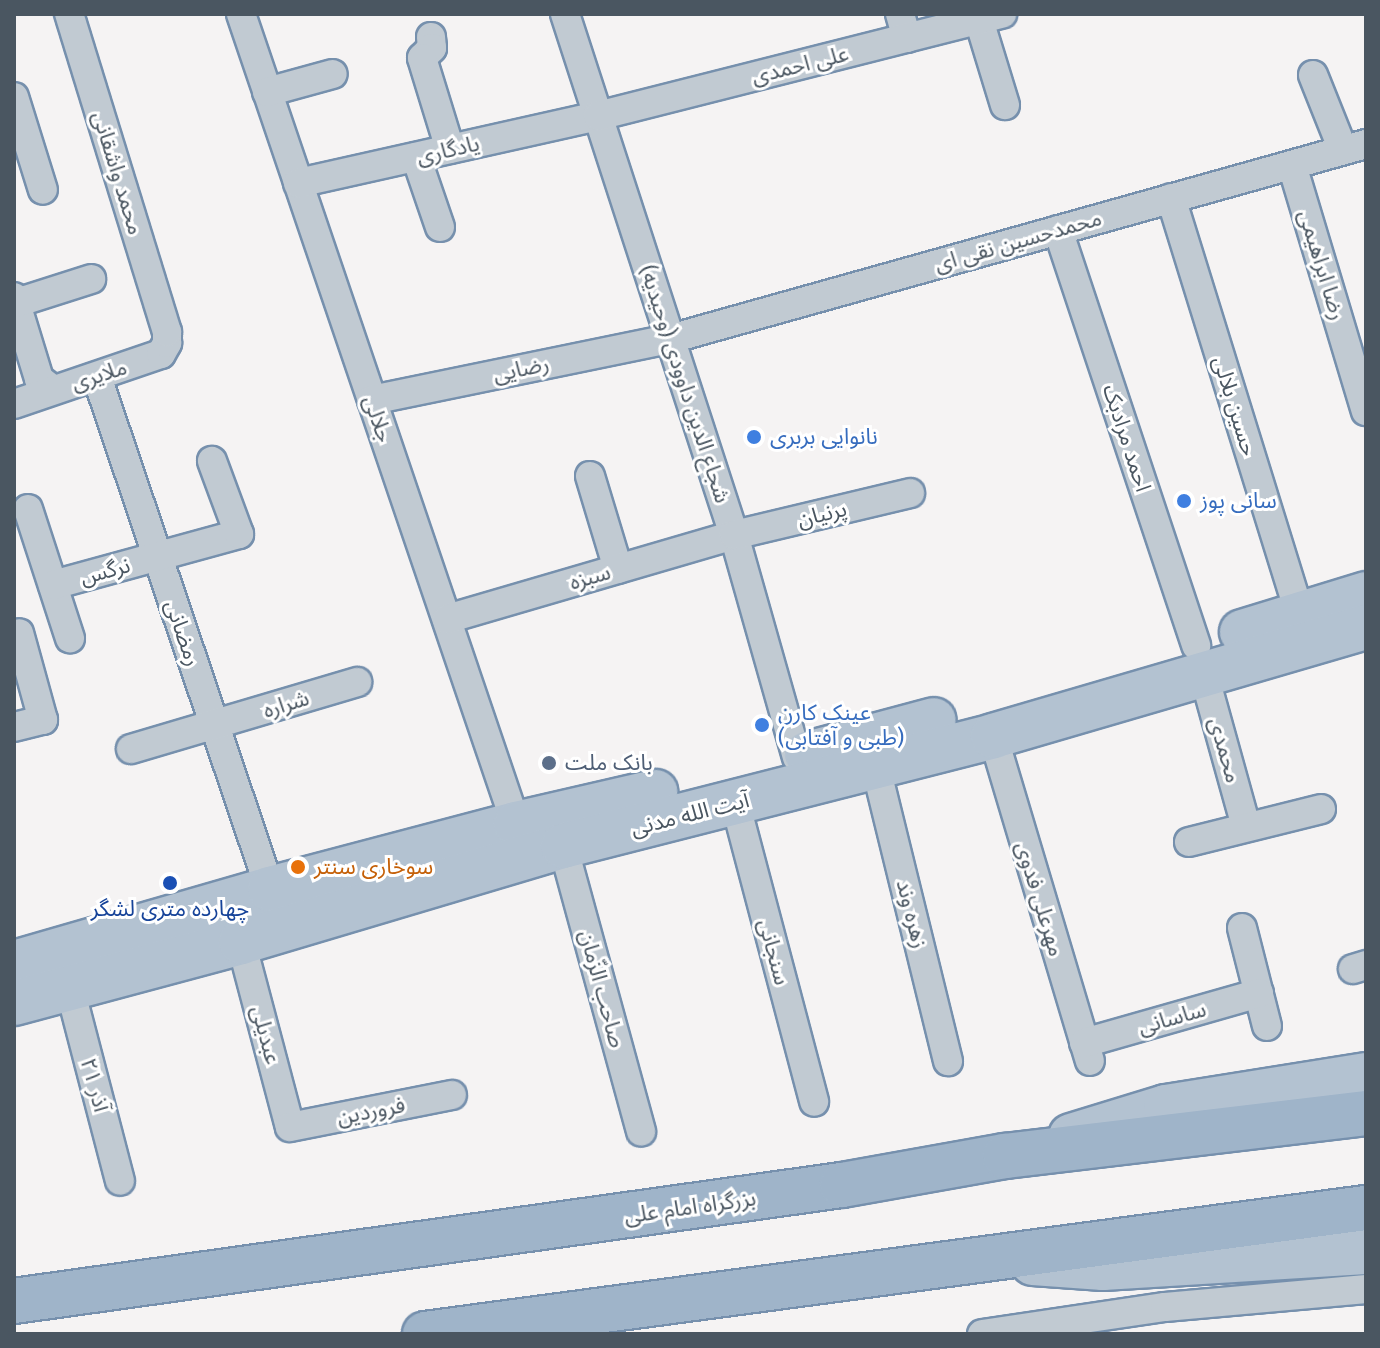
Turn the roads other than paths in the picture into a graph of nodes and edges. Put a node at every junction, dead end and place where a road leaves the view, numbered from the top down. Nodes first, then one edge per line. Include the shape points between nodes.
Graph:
1 (69, 14) edge
2 (241, 14) edge
3 (565, 14) edge
4 (991, 17) edge
5 (904, 26) edge
6 (431, 37) dead end
7 (333, 74) dead end
8 (1313, 75) dead end
9 (267, 92) junction
10 (14, 97) edge
11 (1005, 105) dead end
12 (598, 116) junction
13 (1354, 147) edge
14 (450, 149) junction
15 (416, 157) junction
16 (1292, 165) junction
17 (298, 183) junction
18 (43, 190) dead end
19 (1171, 198) junction
20 (440, 227) dead end
21 (1058, 230) junction
22 (91, 279) dead end
23 (15, 300) edge
24 (167, 332) joint
25 (670, 339) junction
26 (97, 377) junction
27 (52, 389) junction
28 (372, 400) junction
29 (14, 404) edge
30 (1366, 411) edge
31 (212, 461) dead end
32 (590, 476) dead end
33 (910, 493) dead end
34 (28, 509) dead end
35 (734, 535) junction
36 (158, 557) junction
37 (618, 569) junction
38 (53, 585) junction
39 (1366, 594) edge
40 (1300, 615) junction
41 (447, 619) junction
42 (1366, 627) edge
43 (19, 633) dead end
44 (70, 638) dead end
45 (1200, 660) junction
46 (357, 682) dead end
47 (215, 726) junction
48 (14, 727) edge
49 (993, 736) junction
50 (131, 749) dead end
51 (797, 757) junction
52 (876, 768) junction
53 (735, 802) junction
54 (1321, 809) dead end
55 (516, 824) junction
56 (1246, 826) junction
57 (1189, 842) dead end
58 (563, 846) junction
59 (270, 889) junction
60 (1242, 928) dead end
61 (241, 942) junction
62 (14, 963) edge
63 (70, 989) junction
64 (1259, 993) junction
65 (14, 1003) edge
66 (1267, 1026) dead end
67 (1087, 1052) joint
68 (948, 1061) dead end
69 (1366, 1075) edge
70 (452, 1095) dead end
71 (814, 1102) dead end
72 (1366, 1113) edge
73 (290, 1127) joint
74 (641, 1132) dead end
75 (1005, 1156) junction
76 (120, 1181) dead end
77 (1366, 1208) edge
78 (1366, 1252) edge
79 (983, 1260) junction
80 (1366, 1289) edge
81 (14, 1301) edge
82 (1169, 1321) edge
83 (1035, 1330) edge
84 (425, 1334) edge
85 (982, 1334) edge

1 - 24 street, محمد واشقانی
2 - 9 street, جلالی
3 - 12 street, شجاع الدین داوودی (وحیدیه)
4 - 5 street, علی احمدی
4 - 11 street
5 - 12 street, علی احمدی
6 - 14 street via 432,48 422,58
7 - 9 street
8 - 13 street
9 - 17 street, جلالی
10 - 18 street
12 - 14 street, یادگاری
12 - 25 street, شجاع الدین داوودی (وحیدیه)
13 - 16 street, محمدحسین نقی ای
14 - 15 street, یادگاری
15 - 17 street, یادگاری
15 - 20 street
16 - 19 street, محمدحسین نقی ای
16 - 30 street, رضا ابراهیمی
17 - 28 street, جلالی
19 - 21 street, محمدحسین نقی ای
19 - 40 street, حسین بلالی
21 - 25 street, محمدحسین نقی ای
21 - 45 street, احمد مرادبک
22 - 23 street
23 - 27 street via 39,379
24 - 26 street, ملایری via 161,354
25 - 28 street, رضایی
25 - 35 street, شجاع الدین داوودی (وحیدیه)
26 - 27 street, ملایری
26 - 36 street, رمضانی
27 - 29 street, ملایری
28 - 41 street, جلالی
31 - 36 street, نرگس via 239,534
32 - 37 street
33 - 35 street, پرنیان
34 - 38 street, نرگس
35 - 37 street, سبزه
35 - 51 street, شجاع الدین داوودی (وحیدیه)
36 - 38 street, نرگس
36 - 47 street, رمضانی
37 - 41 street, سبزه
38 - 44 street, نرگس
39 - 40 main road, آیت الله مدنی
40 - 45 main road, آیت الله مدنی
41 - 55 street, جلالی
42 - 45 main road, آیت الله مدنی
43 - 48 street via 43,720
45 - 49 main road, آیت الله مدنی
45 - 51 main road, آیت الله مدنی
45 - 56 street, محمدی
46 - 47 street, شراره
47 - 50 street, شراره
47 - 59 street, رمضانی
49 - 52 main road, آیت الله مدنی
49 - 67 street, مهرعلی فدوی
51 - 55 main road, آیت الله مدنی
52 - 53 main road, آیت الله مدنی
52 - 68 street, زهره وند
53 - 58 main road, آیت الله مدنی
53 - 71 street, سنجانی
54 - 56 street
55 - 59 main road, آیت الله مدنی
56 - 57 street
58 - 61 main road, آیت الله مدنی
58 - 74 street, صاحب الزّمان
59 - 62 main road, آیت الله مدنی
60 - 64 street
61 - 63 main road, آیت الله مدنی
61 - 73 street, عبدیلی
63 - 65 main road, آیت الله مدنی
63 - 76 street, آذر ۲۱
64 - 66 street
64 - 67 street, ساسانی
69 - 75 main road via 1166,1107
70 - 73 street, فروردین
72 - 75 highway, بزرگراه امام علی
75 - 81 highway, بزرگراه امام علی via 842,1185
77 - 79 highway
78 - 79 main road via 1103,1268
79 - 84 highway
80 - 82 street
82 - 83 street
83 - 85 street

